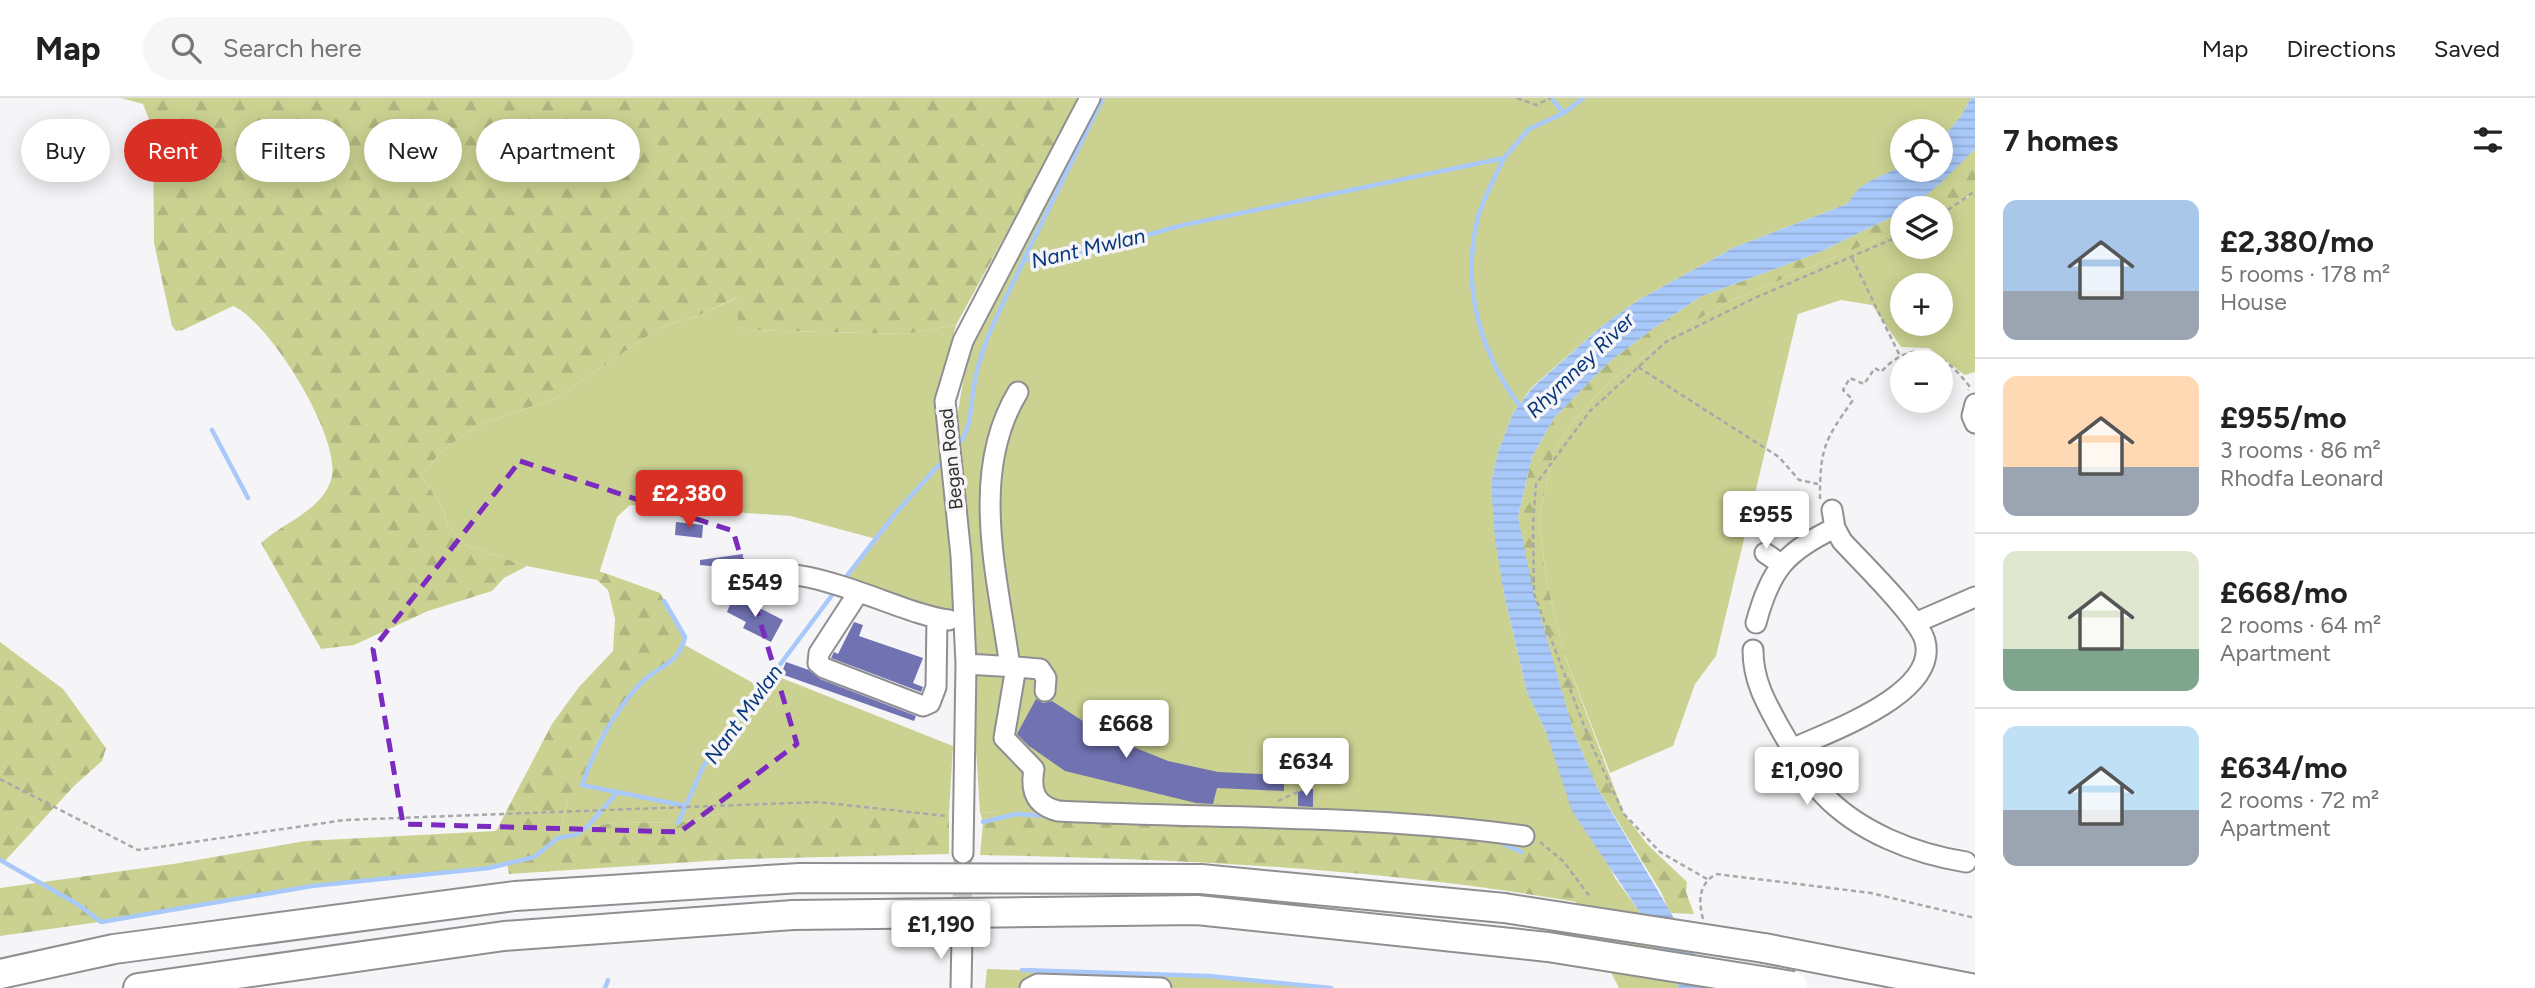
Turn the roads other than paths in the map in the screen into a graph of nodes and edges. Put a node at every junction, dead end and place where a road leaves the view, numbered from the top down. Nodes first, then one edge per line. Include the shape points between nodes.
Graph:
1 (1090, 98) edge
2 (1018, 392) dead end
3 (1970, 395) edge
4 (1975, 423) edge
5 (744, 587) dead end
6 (853, 591) junction
7 (1975, 597) edge
8 (937, 618) junction
9 (964, 621) junction
10 (1756, 623) dead end
11 (1915, 623) junction
12 (1753, 650) dead end
13 (966, 664) junction
14 (1013, 667) junction
15 (1045, 691) dead end
16 (1742, 691) dead end
17 (1762, 694) junction
18 (1792, 749) junction
19 (1524, 836) dead end
20 (963, 853) tunnel mouth
21 (1966, 862) dead end
22 (962, 934) tunnel mouth
23 (1886, 970) junction
24 (0, 974) edge
25 (1975, 983) edge
26 (1799, 987) edge
27 (138, 988) edge
28 (961, 988) edge
29 (1030, 988) edge
30 (1161, 988) edge
31 (1970, 988) edge

1 - 9 street, Began Road via 963,341 945,401
2 - 14 street via 1008,409 992,464 989,527
3 - 4 street
5 - 6 street via 763,573 828,582
6 - 8 street
6 - 8 street via 818,653 818,663 923,706 930,704 936,687
7 - 11 street
8 - 9 street
9 - 13 street, Began Road
10 - 11 street via 1773,559 1808,541 1834,519 1842,541
11 - 18 street via 1925,640 1927,660 1916,680 1891,700
12 - 17 street
13 - 14 street
13 - 20 street, Began Road
14 - 15 street via 1040,669 1046,678
14 - 19 street via 1004,738 1034,769 1031,785 1045,807 1172,817 1463,828
16 - 17 street
17 - 18 street
18 - 21 street via 1822,793 1849,816 1889,840 1935,857
22 - 28 street
23 - 24 highway, bridge via 1504,908 1201,879 800,878 515,896 114,949
23 - 25 highway
23 - 31 highway
26 - 27 highway, bridge via 1548,947 1197,910 793,915 504,936
29 - 30 street via 1038,984

